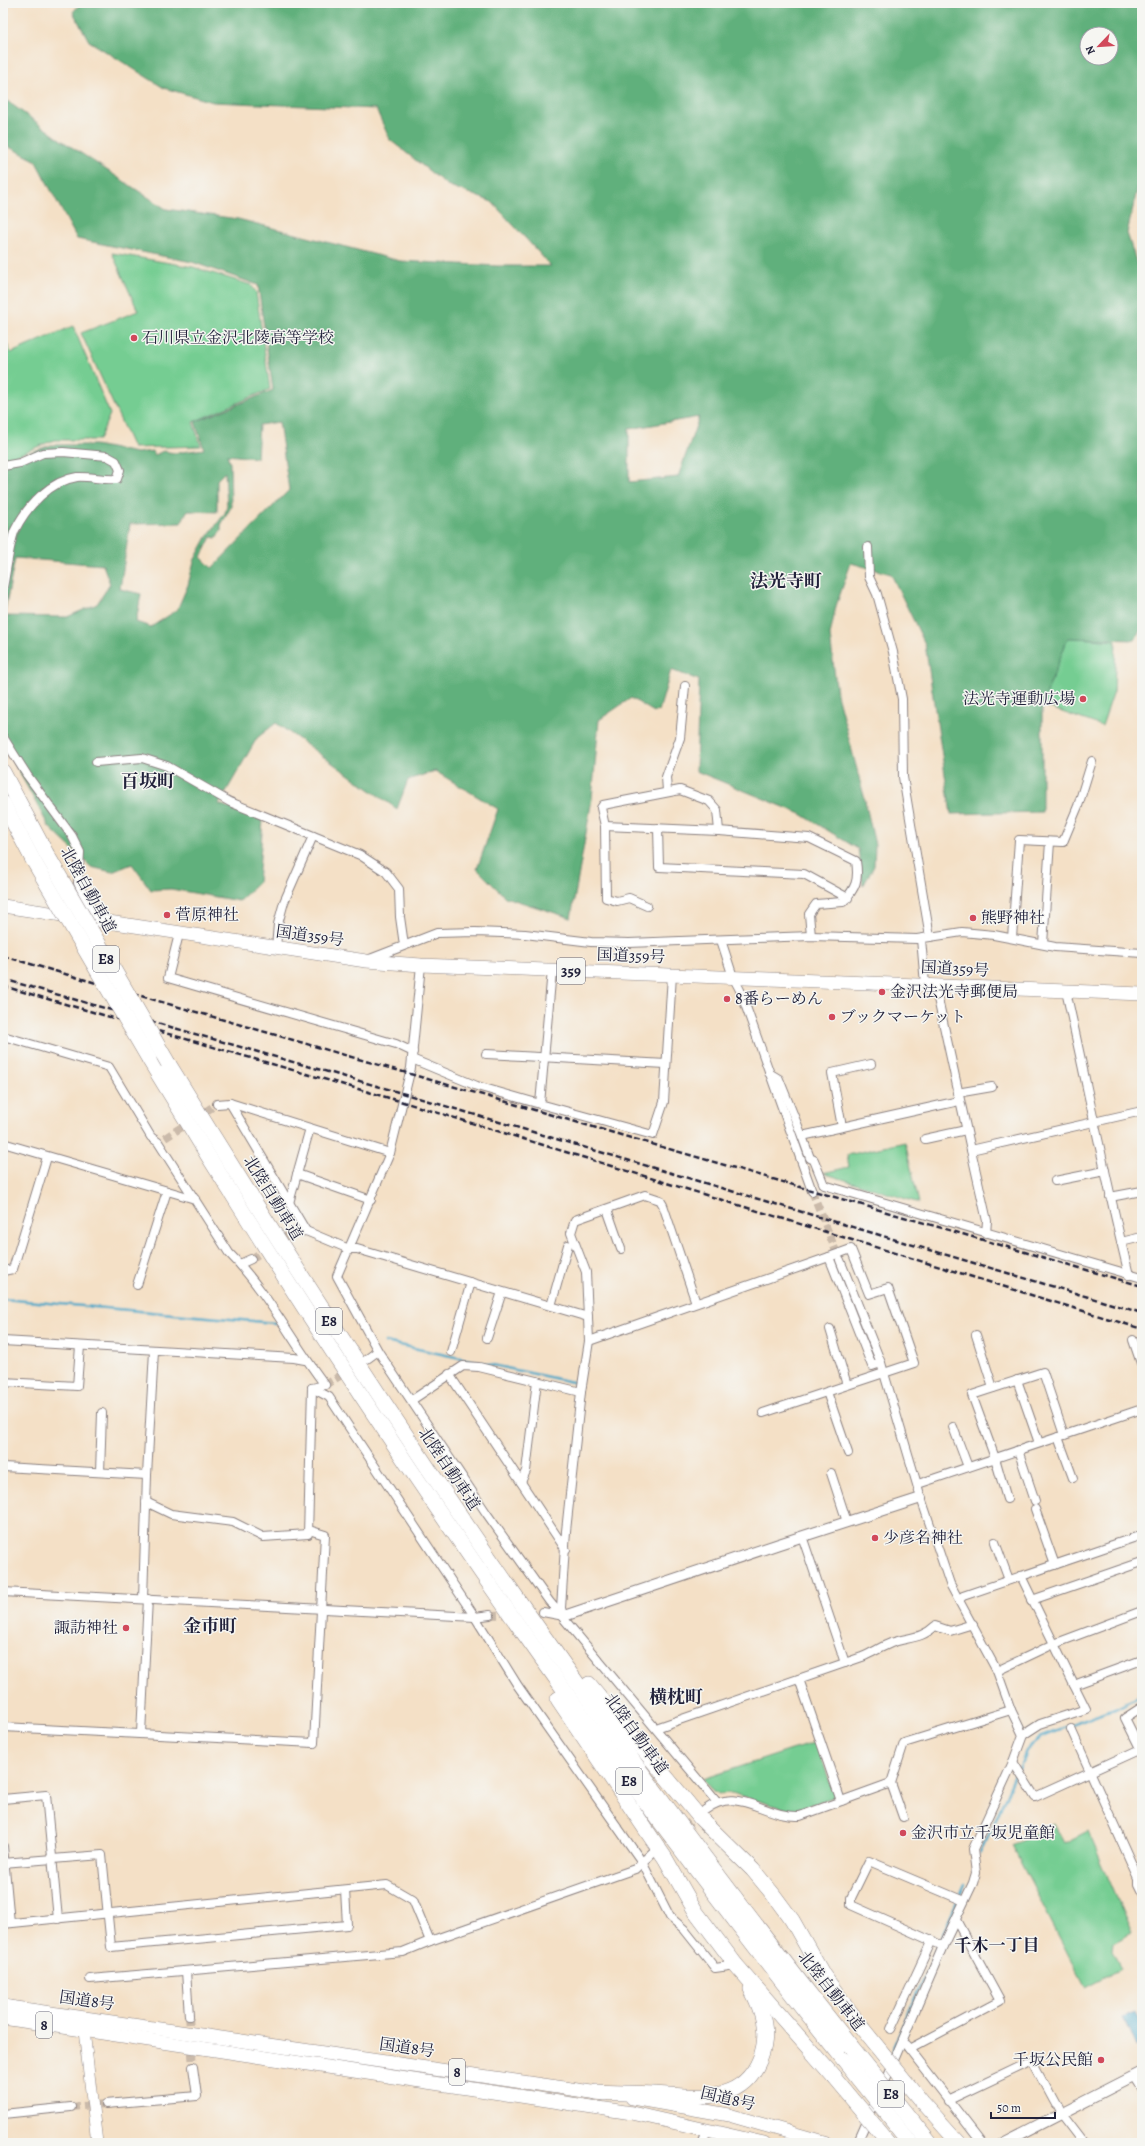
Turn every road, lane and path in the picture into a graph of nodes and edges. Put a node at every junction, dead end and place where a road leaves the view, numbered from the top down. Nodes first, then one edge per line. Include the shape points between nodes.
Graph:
1 (3, 466) edge
2 (868, 547) dead end
3 (3, 587) edge
4 (684, 686) dead end
5 (3, 737) edge
6 (1092, 761) dead end
7 (96, 762) dead end
8 (3, 772) edge
9 (667, 791) junction
10 (3, 803) edge
11 (605, 826) junction
12 (658, 828) junction
13 (719, 831) junction
14 (313, 836) junction
15 (1050, 842) junction
16 (40, 856) junction
17 (848, 898) junction
18 (3, 906) edge
19 (647, 906) dead end
20 (100, 920) junction
21 (179, 934) junction
22 (811, 936) junction
23 (930, 937) junction
24 (1012, 938) junction
25 (921, 939) junction
26 (721, 940) junction
27 (1043, 944) junction
28 (404, 945) junction
29 (276, 948) junction
30 (1142, 953) edge
31 (366, 961) junction
32 (421, 965) junction
33 (552, 970) junction
34 (672, 975) junction
35 (733, 978) junction
36 (930, 985) junction
37 (1066, 991) junction
38 (1142, 994) edge
39 (3, 1036) edge
40 (486, 1054) dead end
41 (412, 1056) junction
42 (544, 1058) junction
43 (666, 1064) junction
44 (871, 1064) dead end
45 (769, 1073) junction
46 (992, 1087) dead end
47 (958, 1097) junction
48 (230, 1103) junction
49 (217, 1104) tunnel mouth
50 (540, 1104) junction
51 (1142, 1112) edge
52 (1095, 1121) junction
53 (842, 1127) junction
54 (310, 1128) junction
55 (966, 1130) junction
56 (802, 1136) junction
57 (925, 1139) dead end
58 (3, 1143) edge
59 (971, 1150) junction
60 (390, 1153) junction
61 (47, 1157) junction
62 (1105, 1171) junction
63 (297, 1174) junction
64 (1055, 1181) dead end
65 (167, 1191) junction
66 (812, 1191) tunnel mouth
67 (1142, 1191) edge
68 (1110, 1197) junction
69 (195, 1199) junction
70 (371, 1200) junction
71 (289, 1203) junction
72 (607, 1209) junction
73 (306, 1231) junction
74 (293, 1232) tunnel mouth
75 (986, 1233) junction
76 (1142, 1237) edge
77 (1121, 1242) junction
78 (568, 1245) dead end
79 (349, 1249) junction
80 (621, 1249) dead end
81 (829, 1258) junction
82 (251, 1259) tunnel mouth
83 (840, 1260) tunnel mouth
84 (240, 1264) junction
85 (3, 1272) edge
86 (1129, 1275) junction
87 (1142, 1278) edge
88 (471, 1282) junction
89 (137, 1285) dead end
90 (502, 1292) junction
91 (696, 1303) junction
92 (551, 1306) junction
93 (588, 1317) junction
94 (830, 1329) dead end
95 (976, 1335) dead end
96 (487, 1338) dead end
97 (1133, 1340) dead end
98 (3, 1341) edge
99 (589, 1341) junction
100 (80, 1346) junction
101 (154, 1351) junction
102 (378, 1351) junction
103 (451, 1352) dead end
104 (367, 1359) dead end
105 (305, 1360) junction
106 (881, 1363) junction
107 (1142, 1366) edge
108 (884, 1373) junction
109 (449, 1374) junction
110 (1017, 1380) junction
111 (3, 1382) edge
112 (537, 1382) junction
113 (847, 1385) junction
114 (312, 1388) junction
115 (993, 1388) junction
116 (581, 1392) junction
117 (827, 1392) junction
118 (412, 1400) junction
119 (1142, 1408) edge
120 (102, 1413) dead end
121 (763, 1413) dead end
122 (953, 1427) dead end
123 (1061, 1436) junction
124 (1039, 1443) junction
125 (1018, 1450) junction
126 (848, 1453) dead end
127 (995, 1458) junction
128 (3, 1467) edge
129 (968, 1467) junction
130 (100, 1472) junction
131 (831, 1473) dead end
132 (147, 1474) junction
133 (1073, 1478) dead end
134 (521, 1482) junction
135 (918, 1484) junction
136 (426, 1494) junction
137 (921, 1498) junction
138 (1007, 1499) dead end
139 (146, 1502) junction
140 (847, 1522) junction
141 (309, 1530) junction
142 (1142, 1535) edge
143 (802, 1536) junction
144 (995, 1542) dead end
145 (566, 1551) junction
146 (1142, 1562) edge
147 (1055, 1565) junction
148 (498, 1573) junction
149 (1021, 1576) junction
150 (1008, 1580) junction
151 (3, 1592) edge
152 (145, 1599) junction
153 (960, 1600) junction
154 (1032, 1600) junction
155 (321, 1609) junction
156 (1142, 1611) edge
157 (543, 1612) dead end
158 (490, 1615) tunnel mouth
159 (564, 1616) junction
160 (475, 1617) junction
161 (973, 1624) junction
162 (1054, 1644) junction
163 (1142, 1660) edge
164 (845, 1663) junction
165 (997, 1671) junction
166 (799, 1679) junction
167 (1074, 1685) junction
168 (1142, 1707) edge
169 (1011, 1710) junction
170 (3, 1727) edge
171 (656, 1728) junction
172 (1071, 1729) dead end
173 (141, 1733) junction
174 (1023, 1735) junction
175 (1142, 1752) edge
176 (1016, 1767) junction
177 (1090, 1772) junction
178 (891, 1784) junction
179 (3, 1799) edge
180 (716, 1801) junction
181 (841, 1801) junction
182 (705, 1810) tunnel mouth
183 (903, 1817) dead end
184 (3, 1846) edge
185 (652, 1853) tunnel mouth
186 (53, 1859) junction
187 (642, 1862) junction
188 (4, 1863) edge
189 (1140, 1883) edge
190 (344, 1890) junction
191 (1142, 1892) edge
192 (959, 1899) junction
193 (107, 1914) junction
194 (58, 1918) junction
195 (956, 1920) junction
196 (7, 1924) edge
197 (430, 1941) junction
198 (938, 1943) junction
199 (736, 1965) junction
200 (186, 1971) junction
201 (90, 1979) dead end
202 (3, 2006) edge
203 (189, 2016) tunnel mouth
204 (3, 2018) edge
205 (83, 2018) junction
206 (891, 2028) dead end
207 (84, 2032) junction
208 (904, 2040) junction
209 (909, 2049) junction
210 (193, 2067) tunnel mouth
211 (1142, 2072) edge
212 (1132, 2077) junction
213 (596, 2092) junction
214 (1142, 2092) edge
215 (948, 2101) junction
216 (106, 2104) tunnel mouth
217 (71, 2107) tunnel mouth
218 (1060, 2113) junction
219 (3, 2114) edge
220 (708, 2129) junction
221 (97, 2143) edge
222 (702, 2143) edge
223 (764, 2143) edge
224 (827, 2143) edge
225 (857, 2143) edge
226 (889, 2143) edge
227 (911, 2143) edge
228 (930, 2143) edge
229 (959, 2143) edge
230 (982, 2143) edge
231 (1004, 2143) edge
232 (1083, 2143) edge

1 - 3 street via 20,463 43,453 63,452 107,456 116,461 120,470 117,479 77,477 56,483 32,504 15,530
2 - 23 street via 869,577 877,594 893,652 902,699 903,777
4 - 9 street via 680,738 666,777
5 - 20 street via 27,775 72,836 80,852 78,883
6 - 15 street via 1063,842
7 - 14 street via 142,758 167,766 230,802
8 - 16 highway, 北陸自動車道 / E8
9 - 11 street via 603,805 601,808
9 - 13 street via 680,790 709,801 717,810
10 - 16 highway, 北陸自動車道 / E8
11 - 12 street
11 - 19 street via 606,898 617,901 629,898
12 - 13 street
12 - 17 street via 659,867 804,874
13 - 17 street via 809,838 856,861 858,877
14 - 28 street via 360,856 386,872 399,889
14 - 29 street via 284,902 278,924
15 - 24 street via 1019,840
15 - 27 street
16 - 136 highway, 北陸自動車道 / E8, bridge via 149,1059 278,1269
16 - 148 highway, 北陸自動車道 / E8, bridge via 291,1262
17 - 22 street via 843,902 816,904 809,914
18 - 20 highway, 国道359号 / 359
20 - 21 highway, 国道359号 / 359
21 - 29 highway, 国道359号 / 359
21 - 41 street via 168,978 396,1044
22 - 25 street
22 - 26 street
23 - 24 street via 962,932
23 - 25 street
24 - 27 street
25 - 36 street
26 - 28 street via 591,942 525,934 475,932 437,933
26 - 35 street
27 - 30 street
28 - 31 street
29 - 31 highway, 国道359号 / 359
31 - 32 highway, 国道359号 / 359
32 - 33 highway, 国道359号 / 359
32 - 41 street
33 - 34 highway, 国道359号 / 359
33 - 42 street
34 - 35 highway, 国道359号 / 359
34 - 43 street
35 - 36 highway, 国道359号 / 359
35 - 45 street via 740,990
36 - 37 highway, 国道359号 / 359
36 - 47 street
37 - 38 highway, 国道359号 / 359
37 - 52 street
39 - 69 street via 109,1067 151,1137 162,1140
40 - 42 street
41 - 50 street via 477,1086
41 - 60 street
42 - 43 street
42 - 50 street
43 - 50 street via 664,1102 653,1135
44 - 53 street via 832,1073
45 - 56 street via 779,1079
45 - 66 street
46 - 47 street
47 - 53 street
47 - 55 street
48 - 49 street
48 - 54 street
48 - 71 street
51 - 52 street
52 - 59 street
52 - 62 street
53 - 56 street
54 - 60 street
54 - 63 street
55 - 57 street
55 - 59 street
56 - 75 street via 824,1186
58 - 61 street
59 - 75 street via 986,1221
60 - 70 street
61 - 65 street
61 - 85 street via 13,1269
62 - 64 street
62 - 68 street
63 - 70 street
63 - 71 street
65 - 69 street
65 - 89 street
67 - 68 street
68 - 77 street
69 - 84 street via 229,1253
70 - 79 street
71 - 73 street
72 - 80 street
72 - 91 street via 645,1195 660,1200
72 - 93 street via 575,1220 572,1232 586,1272
73 - 74 street
73 - 79 street
75 - 86 street
76 - 77 street
77 - 86 street
78 - 92 street
79 - 88 street via 357,1249
79 - 102 street via 337,1276
81 - 91 street
81 - 106 street via 872,1366
81 - 108 street via 851,1249 869,1294 888,1288 914,1363
82 - 84 street
83 - 106 street
84 - 105 street via 277,1314
86 - 87 street
88 - 90 street
88 - 103 street
90 - 92 street
90 - 96 street
91 - 99 street
92 - 93 street
93 - 99 street
94 - 113 street
95 - 115 street
97 - 107 street
98 - 100 street
99 - 116 street
100 - 101 street
100 - 111 street via 77,1386
101 - 105 street
101 - 132 street
102 - 104 street
102 - 118 street
105 - 114 street via 324,1385
106 - 108 street
108 - 113 street
108 - 135 street
109 - 112 street via 463,1366
109 - 118 street
109 - 134 street
110 - 115 street
110 - 123 street via 1043,1372
110 - 124 street
112 - 116 street
112 - 134 street via 526,1471
113 - 117 street
114 - 141 street
114 - 160 street via 329,1397
115 - 127 street via 972,1395
116 - 145 street
117 - 121 street
117 - 126 street
118 - 159 street via 487,1514 549,1601
119 - 123 street
120 - 130 street
122 - 129 street
123 - 124 street
123 - 133 street
124 - 125 street
125 - 127 street
125 - 147 street
127 - 129 street
127 - 138 street
128 - 130 street
129 - 135 street
130 - 132 street
131 - 140 street
132 - 139 street
134 - 145 street
135 - 137 street
136 - 199 highway via 591,1751 665,1858 696,1912
136 - 227 highway, 北陸自動車道 / E8, bridge via 623,1772 717,1898
137 - 140 street
137 - 153 street via 950,1584
139 - 141 street via 171,1514 233,1522 263,1537 308,1534
139 - 152 street
140 - 143 street
141 - 155 street via 325,1535
142 - 147 street
143 - 159 street
143 - 164 street
144 - 150 street
145 - 159 street via 561,1608
146 - 154 street
147 - 149 street
148 - 228 highway, 北陸自動車道 / E8, bridge via 697,1848
148 - 229 highway, bridge via 701,1819 753,1870 792,1920 823,1975 862,2028
149 - 150 street
149 - 154 street
150 - 153 street via 963,1596
151 - 152 street
152 - 155 street
152 - 173 street
153 - 161 street
154 - 162 street
155 - 160 street
155 - 173 street via 314,1743
156 - 162 street
157 - 159 street
158 - 160 street
159 - 171 street
160 - 187 street via 518,1686
161 - 164 street via 950,1631 935,1626 928,1633 892,1643
161 - 165 street
162 - 165 street
162 - 167 street
163 - 167 street
164 - 166 street
165 - 169 street
166 - 171 street
166 - 181 street
167 - 174 street via 1086,1709 1040,1724
168 - 175 street via 1125,1718
169 - 174 street
169 - 178 street via 904,1743
170 - 173 street
171 - 180 street
172 - 177 street
174 - 176 street
175 - 177 street via 1136,1750
176 - 177 street via 1035,1797
176 - 192 street via 973,1849 976,1873
177 - 189 street
178 - 181 street
178 - 183 street
179 - 186 street via 46,1795
180 - 181 street via 736,1799 788,1816 800,1816
180 - 182 street
184 - 188 street
185 - 187 street
186 - 188 street
186 - 193 street via 102,1855
186 - 194 street
187 - 197 street via 635,1869
187 - 199 street via 670,1917 684,1929 716,1968
188 - 196 street
189 - 191 street
190 - 193 street
190 - 193 street via 348,1925 111,1947
190 - 197 street via 387,1885 413,1900
192 - 195 street
192 - 198 street via 869,1861 851,1898 851,1905
193 - 194 street
194 - 196 street
195 - 198 street
195 - 209 street via 1000,2001
197 - 200 street via 403,1952
198 - 206 street
198 - 208 street
199 - 213 highway via 756,1998 764,2023 762,2054 748,2078 730,2092 714,2096
199 - 226 highway, bridge
200 - 201 street
200 - 203 street
202 - 205 highway, 国道8号 / 8
204 - 207 highway, 国道8号 / 8
205 - 207 main road
205 - 213 highway, 国道8号 / 8
207 - 220 highway, 国道8号 / 8 via 632,2114
207 - 221 main road
208 - 209 street
208 - 225 street
209 - 215 street
210 - 216 street via 197,2096
211 - 212 street
212 - 214 street
212 - 218 street
213 - 224 highway, 国道8号 / 8 via 729,2115
215 - 218 street via 1032,2061
215 - 230 street
217 - 219 street
218 - 231 street
218 - 232 street
220 - 222 street
220 - 223 highway, 国道8号 / 8

